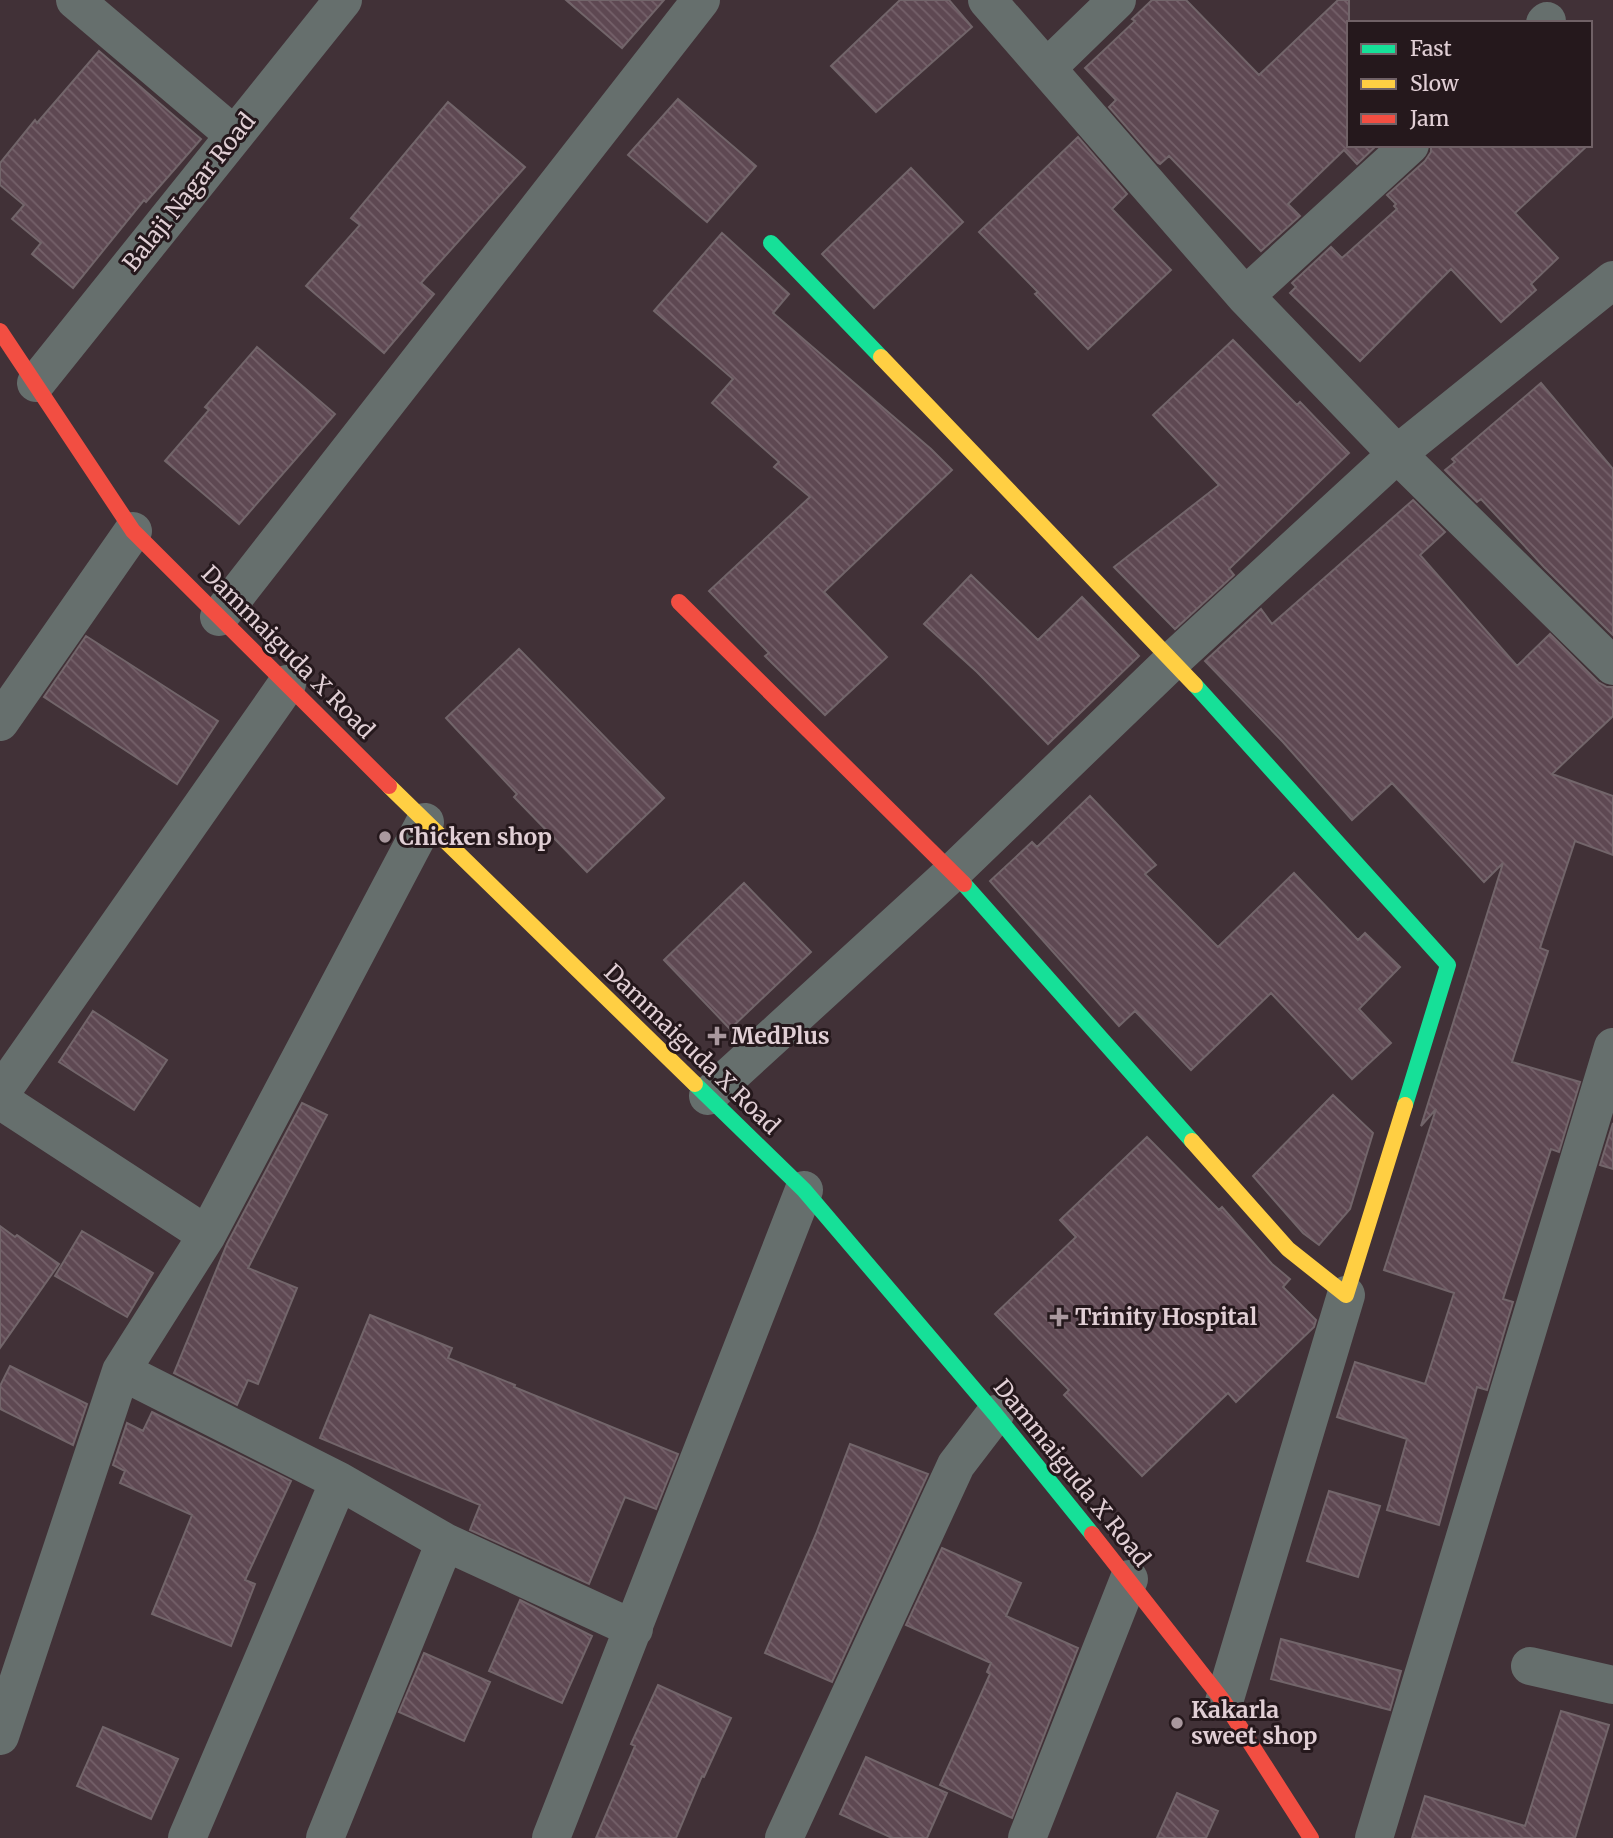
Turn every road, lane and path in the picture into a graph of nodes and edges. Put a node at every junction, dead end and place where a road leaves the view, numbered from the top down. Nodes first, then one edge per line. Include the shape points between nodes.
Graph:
1 (75, 0) edge
2 (343, 0) edge
3 (701, 0) edge
4 (987, 0) edge
5 (1118, 0) edge
6 (1048, 67) junction
7 (234, 135) junction
8 (1408, 147) edge
9 (771, 243) dead end
10 (1613, 280) edge
11 (1245, 296) junction
12 (0, 331) edge
13 (36, 383) junction
14 (1397, 454) junction
15 (133, 531) junction
16 (678, 603) dead end
17 (219, 617) junction
18 (1174, 660) junction
19 (1613, 666) edge
20 (287, 684) junction
21 (0, 722) edge
22 (425, 822) junction
23 (953, 872) junction
24 (1613, 1047) edge
25 (0, 1094) edge
26 (708, 1096) junction
27 (0, 1100) edge
28 (804, 1190) junction
29 (207, 1235) junction
30 (1346, 1295) junction
31 (121, 1371) junction
32 (995, 1414) junction
33 (339, 1481) junction
34 (445, 1542) junction
35 (1129, 1580) junction
36 (634, 1629) junction
37 (1530, 1666) dead end
38 (1613, 1685) edge
39 (1224, 1702) junction
40 (0, 1737) edge
41 (187, 1838) edge
42 (325, 1838) edge
43 (551, 1838) edge
44 (784, 1838) edge
45 (1027, 1838) edge
46 (1311, 1838) edge
47 (1374, 1838) edge

1 - 7 street
2 - 7 street, Balaji Nagar Road
3 - 17 street
4 - 6 street
5 - 6 street
6 - 11 street
7 - 13 street, Balaji Nagar Road
8 - 11 street
9 - 18 street
10 - 14 street
11 - 14 street
12 - 13 street, Dammaiguda X Road
13 - 15 street, Dammaiguda X Road
14 - 18 street
14 - 19 street
15 - 17 street, Dammaiguda X Road
15 - 21 street
16 - 23 street
17 - 20 street, Dammaiguda X Road
18 - 23 street
18 - 30 street via 1448,965
20 - 22 street, Dammaiguda X Road
20 - 25 street
22 - 26 street, Dammaiguda X Road
22 - 29 street
23 - 26 street
23 - 30 street via 1288,1249
24 - 47 street
26 - 28 street, Dammaiguda X Road
27 - 29 street
28 - 32 street, Dammaiguda X Road
28 - 36 street
29 - 31 street
30 - 39 street
31 - 33 street
31 - 40 street
32 - 35 street, Dammaiguda X Road
32 - 44 street via 956,1465
33 - 34 street
33 - 41 street
34 - 36 street
34 - 42 street
35 - 39 street, Dammaiguda X Road
35 - 45 street
36 - 43 street
37 - 38 street
39 - 46 street, Dammaiguda X Road

